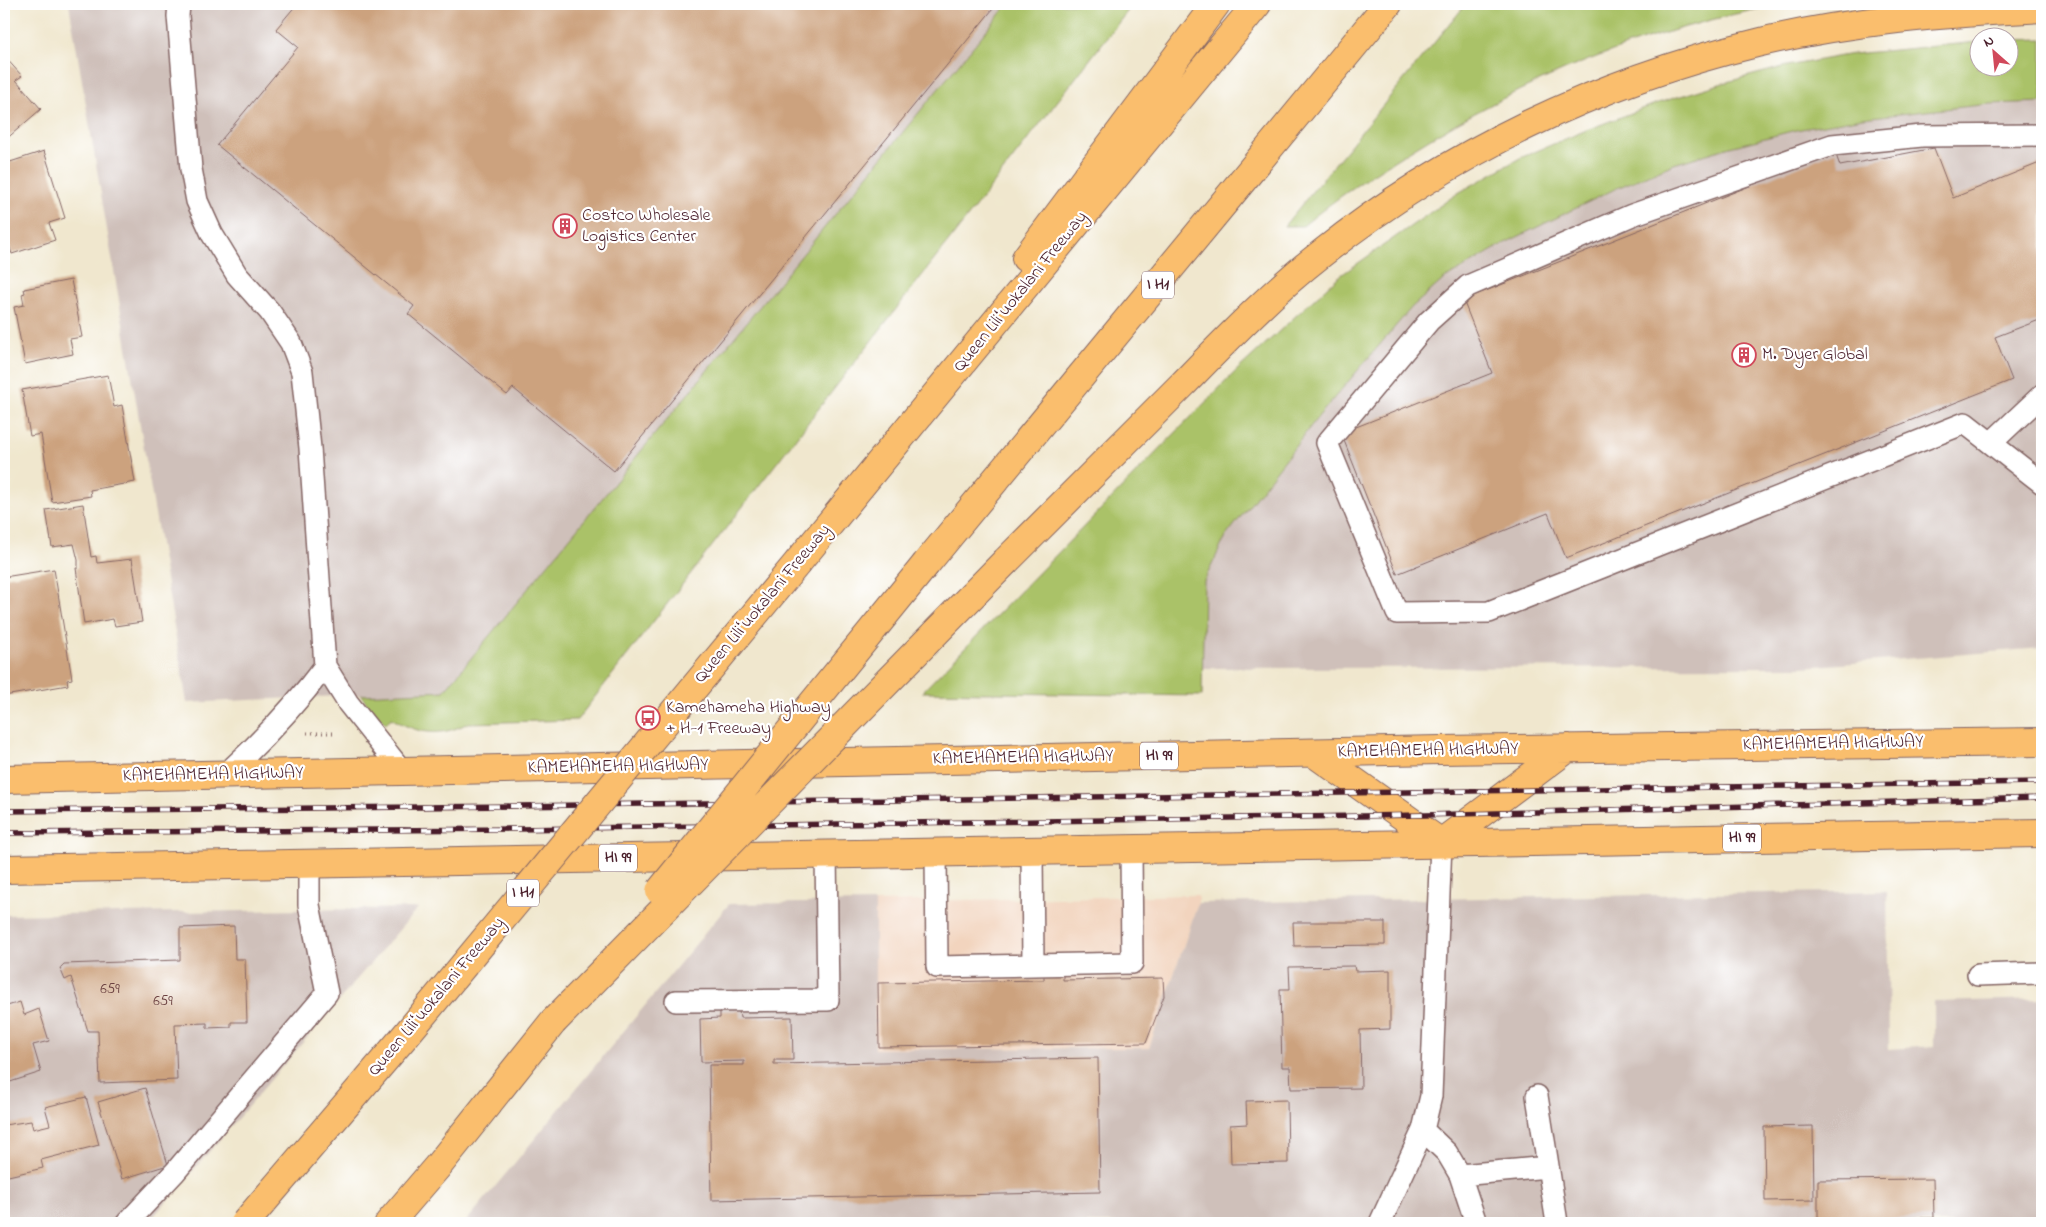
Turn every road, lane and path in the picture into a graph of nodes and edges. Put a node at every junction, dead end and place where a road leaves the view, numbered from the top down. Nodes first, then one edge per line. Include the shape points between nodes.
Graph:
1 (179, 4) edge
2 (1216, 4) edge
3 (1257, 4) edge
4 (1388, 4) edge
5 (2042, 8) edge
6 (2042, 135) edge
7 (2042, 395) edge
8 (1991, 443) junction
9 (2042, 483) edge
10 (799, 561) junction
11 (325, 666) junction
12 (304, 733) dead end
13 (338, 733) dead end
14 (2042, 742) edge
15 (1568, 748) junction
16 (1314, 753) junction
17 (402, 771) junction
18 (226, 774) junction
19 (4, 780) edge
20 (2042, 833) edge
21 (1441, 843) junction
22 (1131, 849) junction
23 (1032, 851) junction
24 (936, 852) junction
25 (826, 854) junction
26 (309, 864) junction
27 (4, 869) edge
28 (1034, 965) junction
29 (2042, 973) edge
30 (1978, 975) dead end
31 (676, 1000) dead end
32 (553, 1022) junction
33 (1537, 1096) dead end
34 (1423, 1130) junction
35 (1548, 1168) junction
36 (1460, 1175) junction
37 (128, 1223) edge
38 (244, 1223) edge
39 (389, 1223) edge
40 (1380, 1223) edge
41 (1476, 1223) edge
42 (1557, 1223) edge

1 - 11 lane via 190,160 197,201 237,275 292,343 302,372
2 - 10 main road
3 - 10 main road, Queen Liliʻuokalani Freeway / I H1
4 - 32 main road, I H1, bridge
5 - 32 main road, bridge via 1897,18 1758,42 1690,61 1557,110 1494,141 1369,217 1318,256 1258,309
6 - 8 lane via 1922,136 1832,145 1632,215 1468,286 1429,321 1327,443 1398,613 1489,612 1965,423
7 - 8 lane
8 - 9 lane
10 - 38 main road, Queen Liliʻuokalani Freeway / I H1, bridge via 406,1036
11 - 17 lane via 348,703
11 - 18 lane via 297,704
12 - 13 path
14 - 15 main road, KAMEHAMEHA HIGHWAY / HI 99
15 - 16 main road, KAMEHAMEHA HIGHWAY / HI 99
15 - 21 main road
16 - 17 main road, KAMEHAMEHA HIGHWAY / HI 99
16 - 21 main road
17 - 18 main road, KAMEHAMEHA HIGHWAY / HI 99
18 - 19 main road, KAMEHAMEHA HIGHWAY / HI 99
20 - 21 main road, HI 99
21 - 22 main road, HI 99
21 - 34 lane via 1431,1096
22 - 23 main road, HI 99
22 - 28 lane via 1132,963
23 - 24 main road, HI 99
23 - 28 lane
24 - 25 main road, HI 99
24 - 28 lane via 938,967
25 - 26 main road, HI 99
25 - 31 lane via 828,1000
26 - 27 main road, HI 99
26 - 37 lane via 309,905 327,993
29 - 30 lane
32 - 39 main road, I H1
33 - 35 lane
34 - 36 lane via 1447,1152
34 - 40 lane
35 - 36 lane
35 - 42 lane
36 - 41 lane

